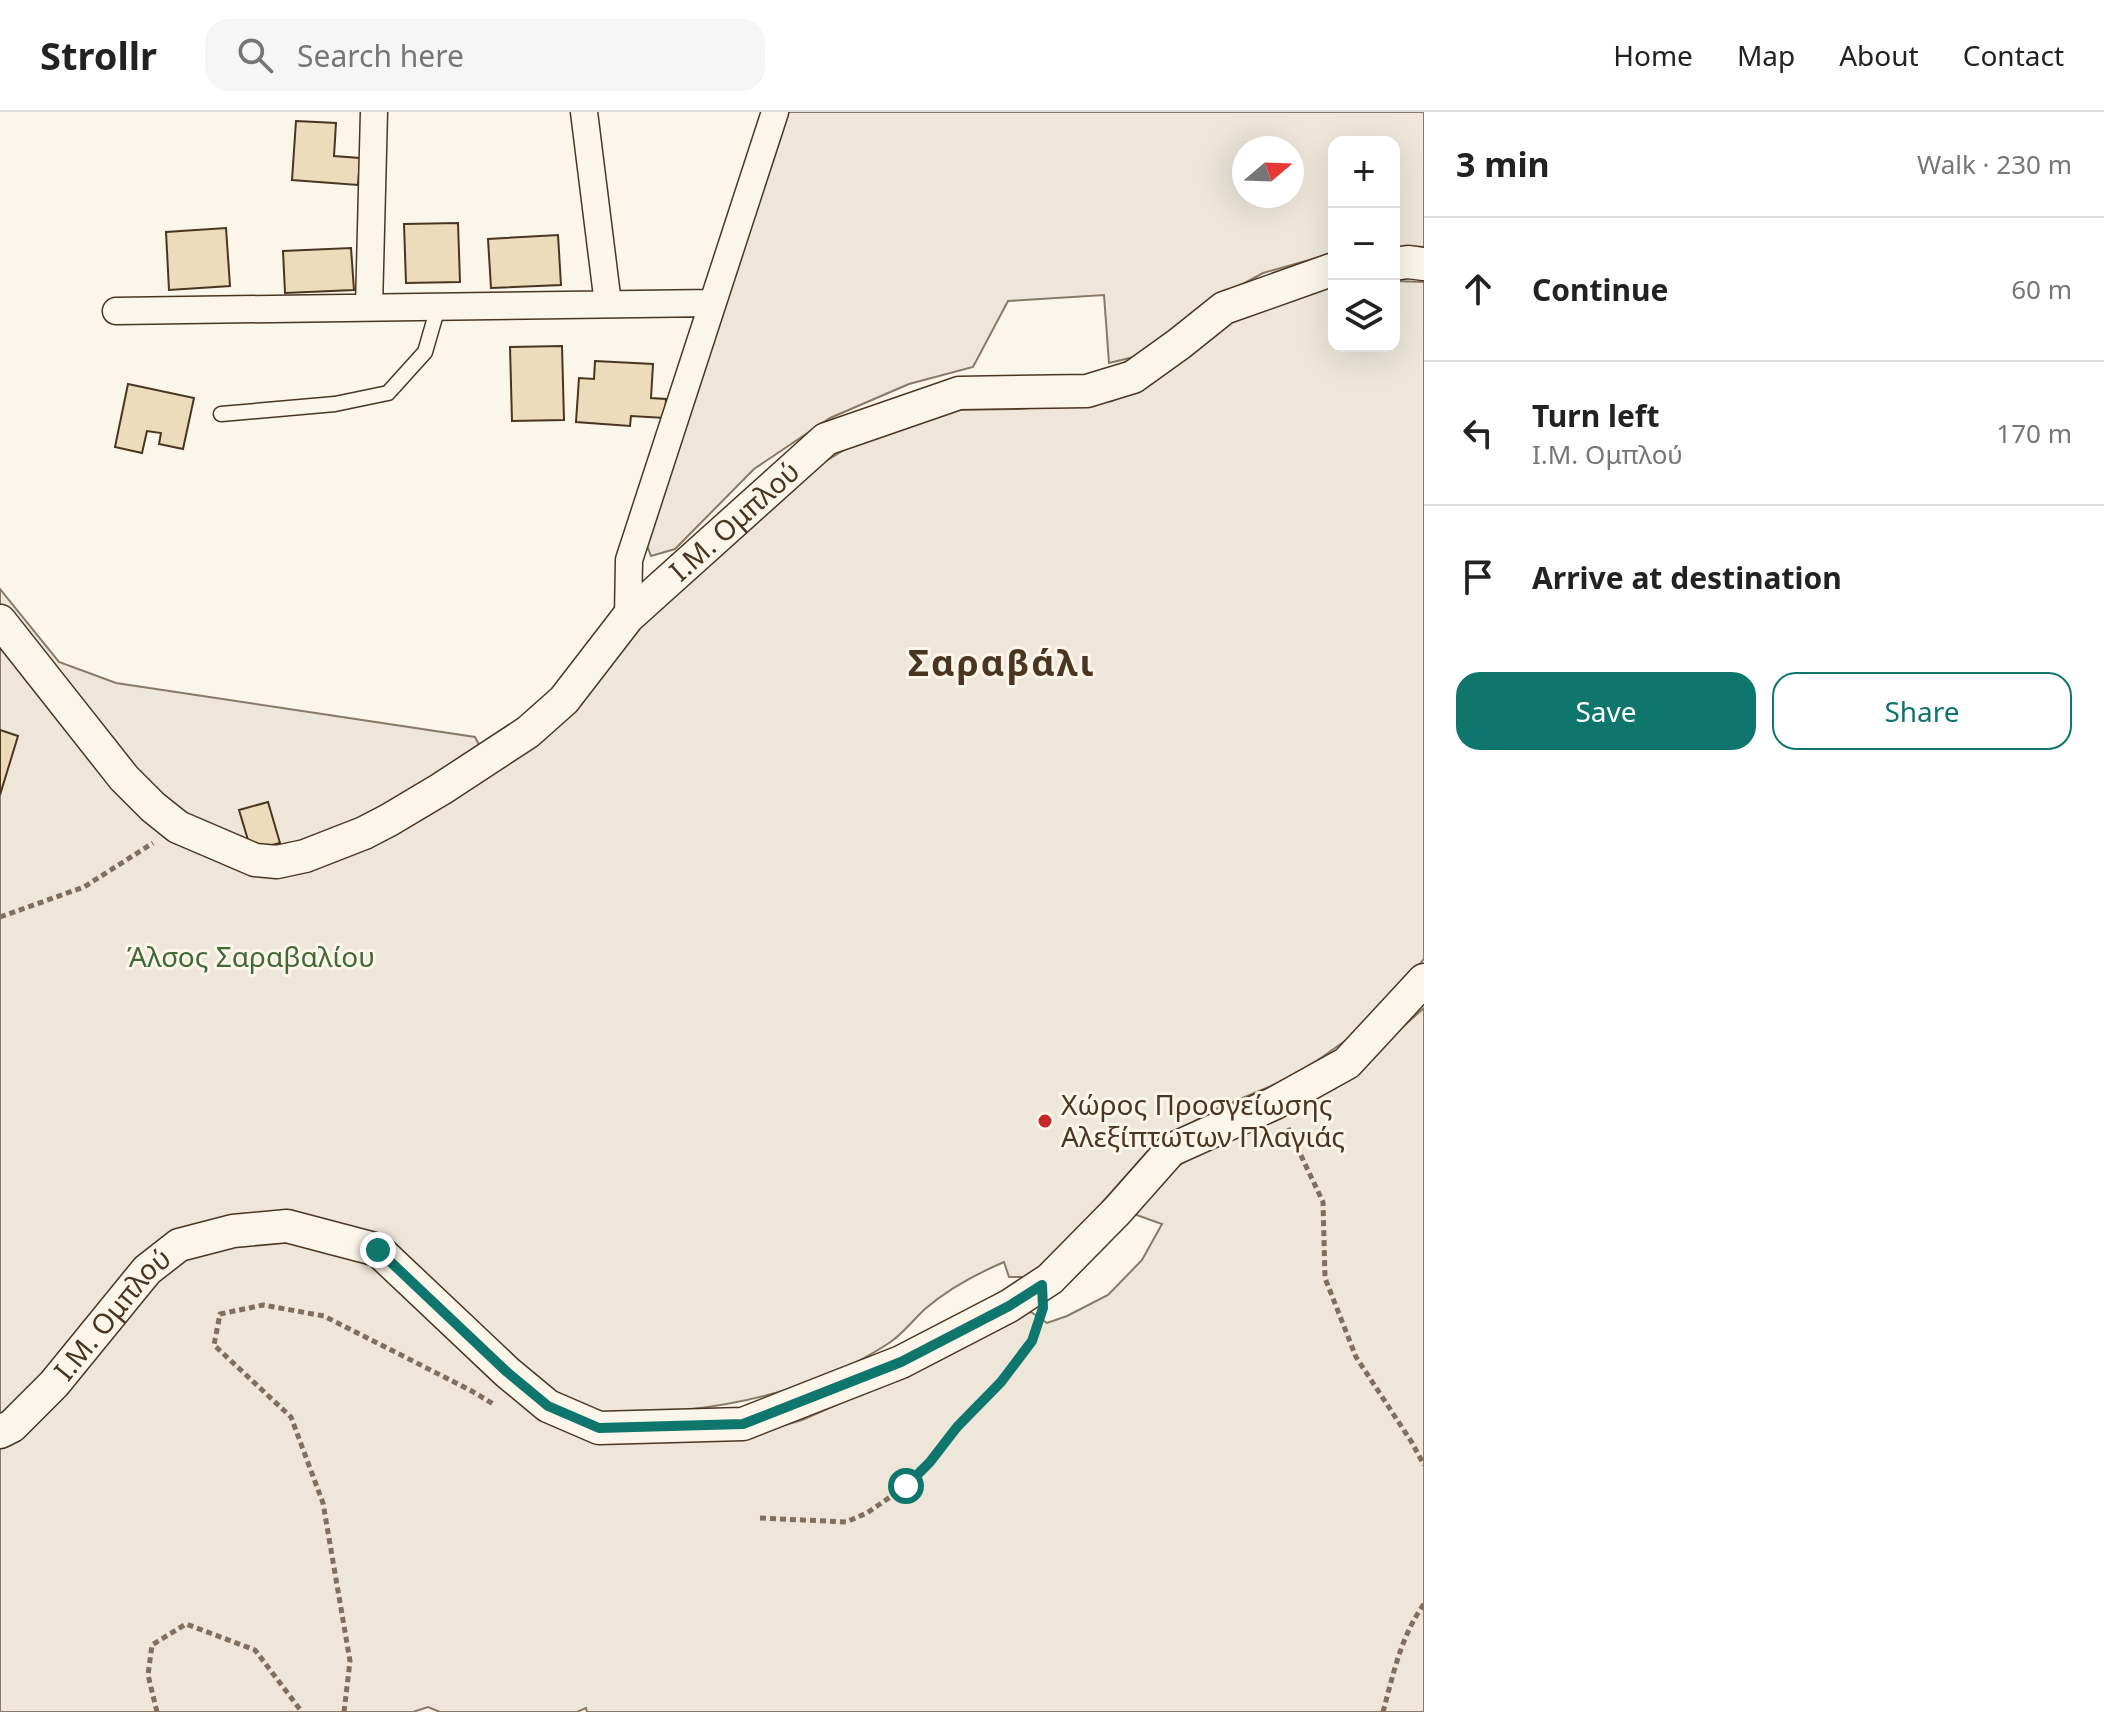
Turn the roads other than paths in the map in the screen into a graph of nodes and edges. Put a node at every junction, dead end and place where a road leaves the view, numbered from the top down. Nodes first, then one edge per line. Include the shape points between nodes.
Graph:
1 (374, 112) edge
2 (584, 112) edge
3 (775, 112) edge
4 (1400, 263) edge
5 (1424, 264) edge
6 (1328, 269) edge
7 (712, 303) junction
8 (608, 304) junction
9 (369, 307) junction
10 (438, 307) junction
11 (116, 311) dead end
12 (221, 414) dead end
13 (628, 617) junction
14 (0, 621) edge
15 (1424, 980) edge
16 (0, 1432) edge

1 - 9 street
2 - 8 street
3 - 7 street, Ι.Μ. Ομπλού
4 - 5 street
6 - 13 street, Ι.Μ. Ομπλού via 1224,308 1133,377 1087,391 959,393 826,439
7 - 8 street
7 - 13 street, Ι.Μ. Ομπλού via 629,560
8 - 10 street
9 - 10 street
9 - 11 street
10 - 12 lane via 425,352 388,393 335,404
13 - 14 street via 564,700 528,732 364,833 277,862 255,860 178,827 153,807
15 - 16 street, Ι.Μ. Ομπλού via 1347,1063 1171,1150 1042,1285 901,1362 743,1424 599,1428 548,1406 378,1250 287,1226 233,1231 179,1245 147,1270 54,1384

